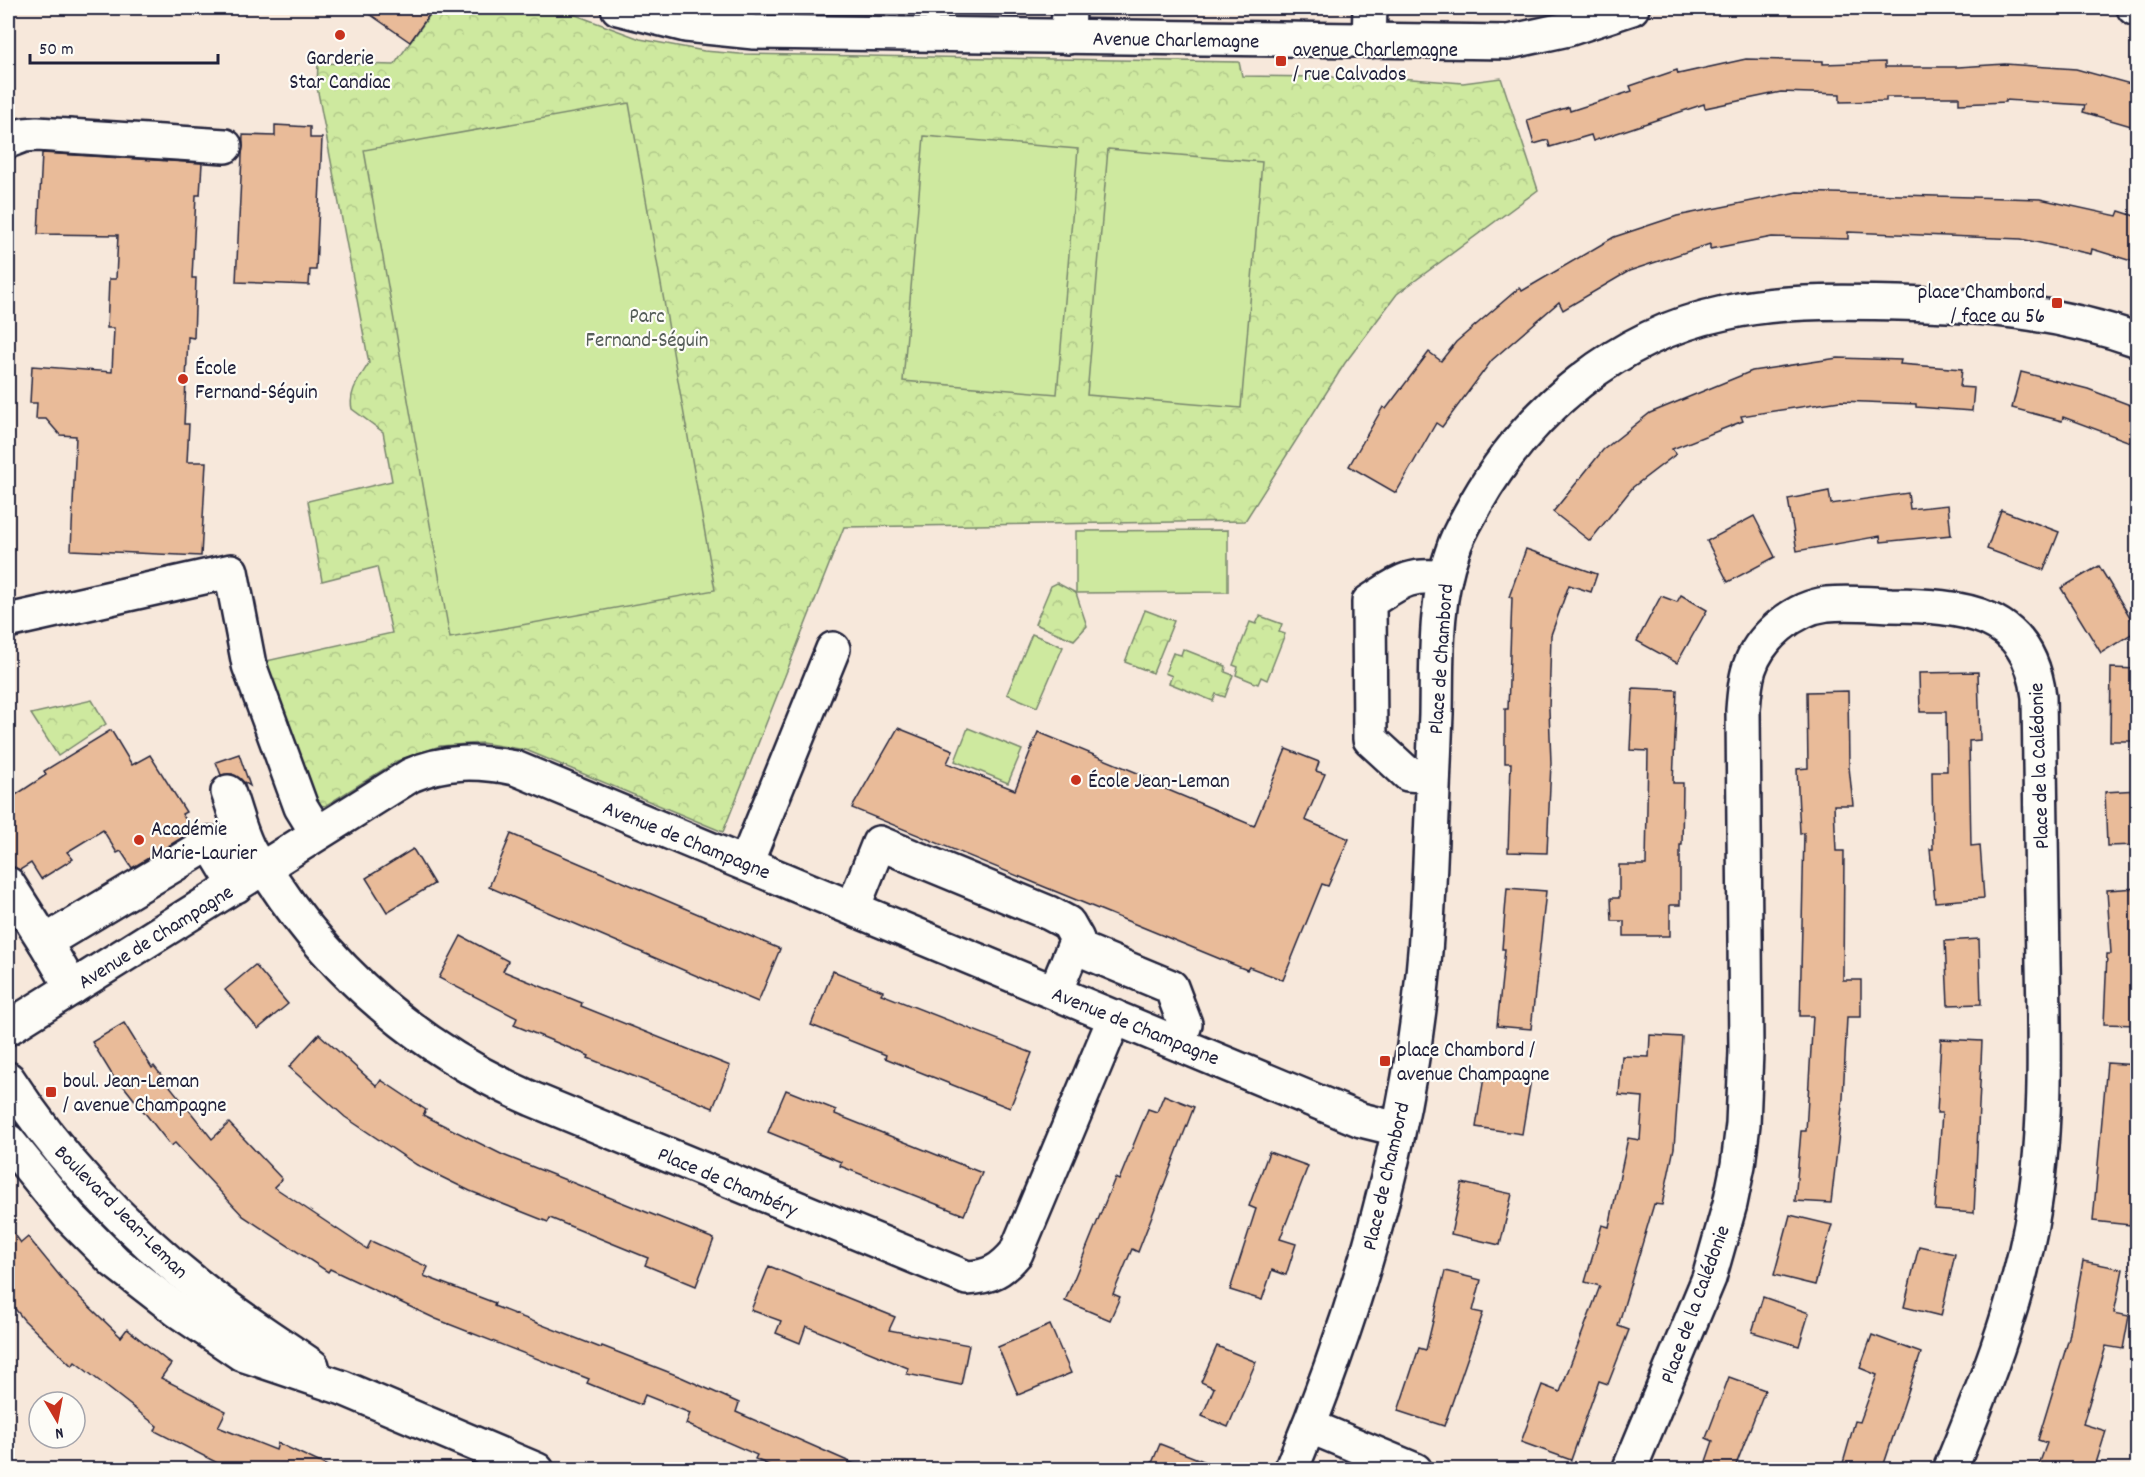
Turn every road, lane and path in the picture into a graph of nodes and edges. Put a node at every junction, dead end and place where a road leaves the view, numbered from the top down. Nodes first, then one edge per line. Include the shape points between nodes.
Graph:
1 (618, 8) edge
2 (1370, 8) edge
3 (1632, 8) edge
4 (788, 20) edge
5 (1069, 22) edge
6 (1369, 41) junction
7 (8, 141) edge
8 (225, 146) dead end
9 (2138, 340) edge
10 (1445, 578) junction
11 (8, 621) edge
12 (833, 649) dead end
13 (1433, 776) junction
14 (242, 805) dead end
15 (317, 833) junction
16 (746, 863) junction
17 (264, 867) junction
18 (8, 884) edge
19 (236, 886) junction
20 (853, 908) junction
21 (45, 942) junction
22 (1075, 947) junction
23 (72, 988) junction
24 (1055, 992) junction
25 (1115, 1017) junction
26 (8, 1028) edge
27 (1179, 1042) junction
28 (8, 1078) edge
29 (1398, 1129) junction
30 (8, 1141) edge
31 (343, 1388) junction
32 (1309, 1426) junction
33 (537, 1470) edge
34 (1291, 1470) edge
35 (1415, 1470) edge
36 (1629, 1470) edge
37 (1950, 1470) edge

1 - 4 street, Avenue Charlemagne via 686,25
2 - 6 street
3 - 6 street, Avenue Charlemagne via 1508,42
4 - 5 street, Avenue Charlemagne
5 - 6 street, Avenue Charlemagne
7 - 8 street via 38,134
9 - 10 street, Place de Chambord via 2043,315 1933,304 1797,303 1736,310 1687,323 1605,363 1541,416 1479,499 1453,550
10 - 13 street, Place de Chambord via 1437,647
10 - 13 street via 1410,577 1369,602 1370,739 1408,774
11 - 15 street via 231,571 249,665 301,807
12 - 16 street
13 - 29 street, Place de Chambord via 1425,950
14 - 17 street, Place de Chambéry via 250,853
15 - 16 street, Avenue de Champagne via 423,770 486,763 515,768
15 - 17 street, Avenue de Champagne
16 - 20 street, Avenue de Champagne
17 - 19 street, Avenue de Champagne
17 - 25 street, Place de Chambéry via 315,938 351,979 395,1018 463,1064 532,1099 967,1278 993,1274 1016,1252
18 - 21 street
19 - 21 street via 210,843
19 - 23 street, Avenue de Champagne
20 - 22 street via 879,843 1049,913 1072,928 1077,939
20 - 24 street, Avenue de Champagne
21 - 23 street
22 - 24 street
22 - 27 street via 1171,987 1185,1024
23 - 26 street, Avenue de Champagne
24 - 25 street, Avenue de Champagne
25 - 27 street, Avenue de Champagne
27 - 29 street, Avenue de Champagne via 1361,1120
28 - 31 street, Boulevard Jean-Leman via 54,1145 151,1245 197,1285
29 - 32 street, Place de Chambord via 1367,1255
30 - 31 street, Boulevard Jean-Leman via 93,1241 148,1290 242,1354
31 - 33 street, Boulevard Jean-Leman
32 - 34 street, Place de Chambord
32 - 35 street
36 - 37 street, Place de la Calédonie via 1708,1278 1738,1166 1746,1084 1743,710 1749,669 1759,649 1790,618 1825,604 1940,606 1994,620 2023,647 2039,696 2044,1043 2036,1190 2025,1255 2008,1318

